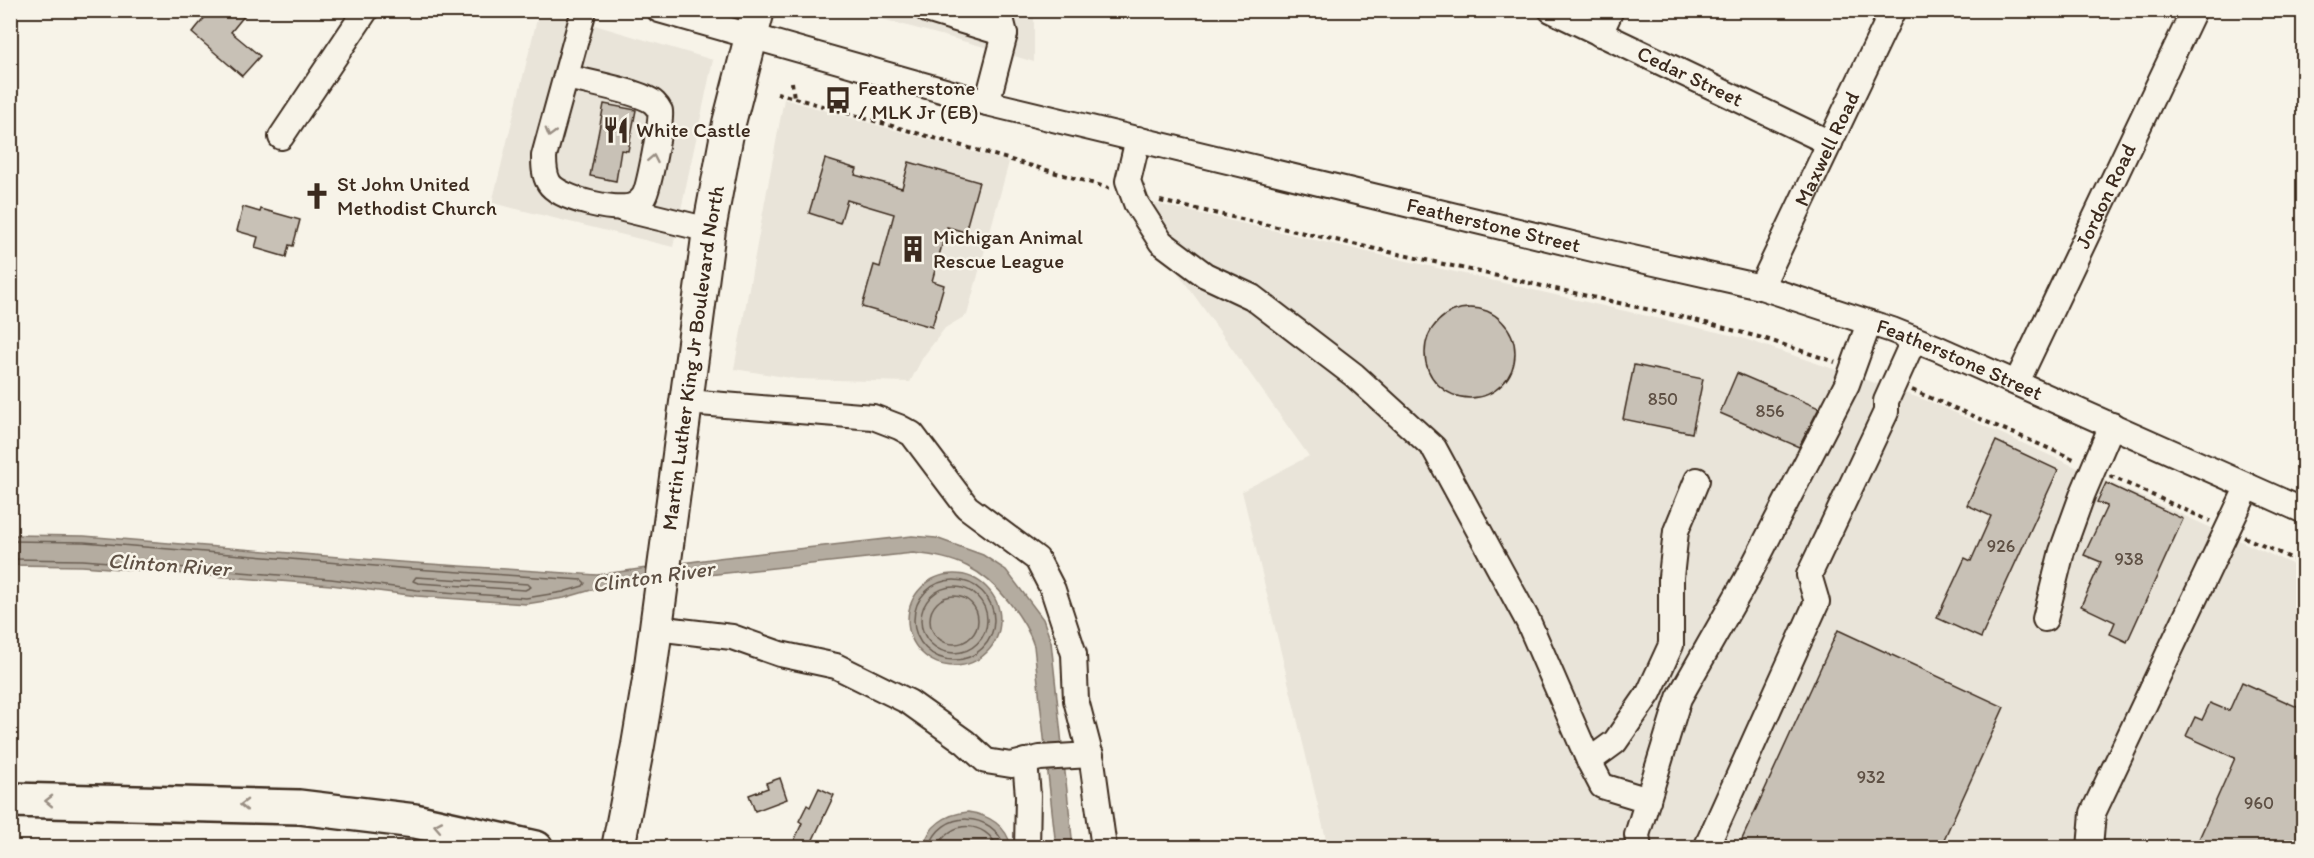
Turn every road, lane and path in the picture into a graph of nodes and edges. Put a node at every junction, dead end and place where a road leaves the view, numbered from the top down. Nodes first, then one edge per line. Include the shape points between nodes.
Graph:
1 (366, 10) edge
2 (584, 10) edge
3 (660, 10) edge
4 (927, 10) edge
5 (999, 10) edge
6 (1551, 10) edge
7 (1611, 10) edge
8 (1893, 10) edge
9 (2194, 10) edge
10 (970, 18) edge
11 (754, 24) edge
12 (1005, 34) junction
13 (1600, 34) junction
14 (567, 77) junction
15 (792, 82) dead end
16 (777, 93) dead end
17 (794, 98) junction
18 (987, 102) junction
19 (281, 137) dead end
20 (1138, 139) junction
21 (1830, 143) junction
22 (1133, 194) junction
23 (623, 209) junction
24 (709, 230) junction
25 (1761, 287) junction
26 (1869, 323) junction
27 (1914, 339) junction
28 (1840, 364) dead end
29 (2017, 382) junction
30 (1904, 387) dead end
31 (687, 402) junction
32 (2112, 425) junction
33 (2084, 464) dead end
34 (2102, 473) dead end
35 (1697, 480) dead end
36 (2248, 486) junction
37 (2304, 511) edge
38 (2219, 526) dead end
39 (2236, 533) dead end
40 (2304, 564) edge
41 (2045, 619) dead end
42 (656, 624) junction
43 (1084, 755) junction
44 (1032, 760) junction
45 (1588, 761) junction
46 (10, 800) edge
47 (1648, 800) junction
48 (536, 848) edge
49 (618, 848) edge
50 (1027, 848) edge
51 (1104, 848) edge
52 (1640, 848) edge
53 (1706, 848) edge
54 (2090, 848) edge

1 - 19 street
2 - 14 street
3 - 11 street, Featherstone Street
4 - 10 street
5 - 12 street
6 - 13 street, Cedar Street
7 - 13 street
8 - 21 street, Maxwell Road
9 - 29 street, Jordon Road
10 - 12 street
11 - 18 street, Featherstone Street
11 - 24 main road, Martin Luther King Jr Boulevard North via 729,123
12 - 18 street
13 - 21 street, Cedar Street
14 -> 23 street via 544,156 549,184 583,201
23 -> 14 street via 636,205 644,196 659,110 640,96
15 - 17 path
16 - 17 path
17 - 22 path
18 - 20 street, Featherstone Street
20 - 22 street via 1128,181
20 - 25 street, Featherstone Street
21 - 25 street, Maxwell Road
22 - 28 path via 1691,319
22 - 45 street via 1161,242 1205,275 1252,297 1354,375 1434,448 1528,621
23 - 24 street
24 - 31 main road, Martin Luther King Jr Boulevard North
25 - 26 street, Featherstone Street
26 - 27 street, Featherstone Street
26 - 47 street via 1847,384 1746,580 1679,698
27 - 29 street, Featherstone Street
27 - 53 street via 1886,401 1886,412 1809,575 1817,602
29 - 32 street, Featherstone Street
30 - 33 path
31 - 42 main road, Martin Luther King Jr Boulevard North
31 - 43 street via 873,417 912,434 967,507 1037,559 1053,590 1074,654
32 - 36 street, Featherstone Street
32 - 41 street via 2062,551
34 - 38 path
35 - 45 street via 1676,531 1671,645 1649,693 1615,742
36 - 37 street, Featherstone Street
36 - 54 street via 2093,813
39 - 40 path
42 - 44 street via 732,637 780,654 836,666 909,702 986,761 1011,765
42 - 49 main road, Martin Luther King Jr Boulevard North
43 - 44 street
43 - 51 street
44 - 50 street
45 - 47 street via 1602,786
48 -> 46 highway via 415,821 299,807
47 - 52 street via 1637,836

